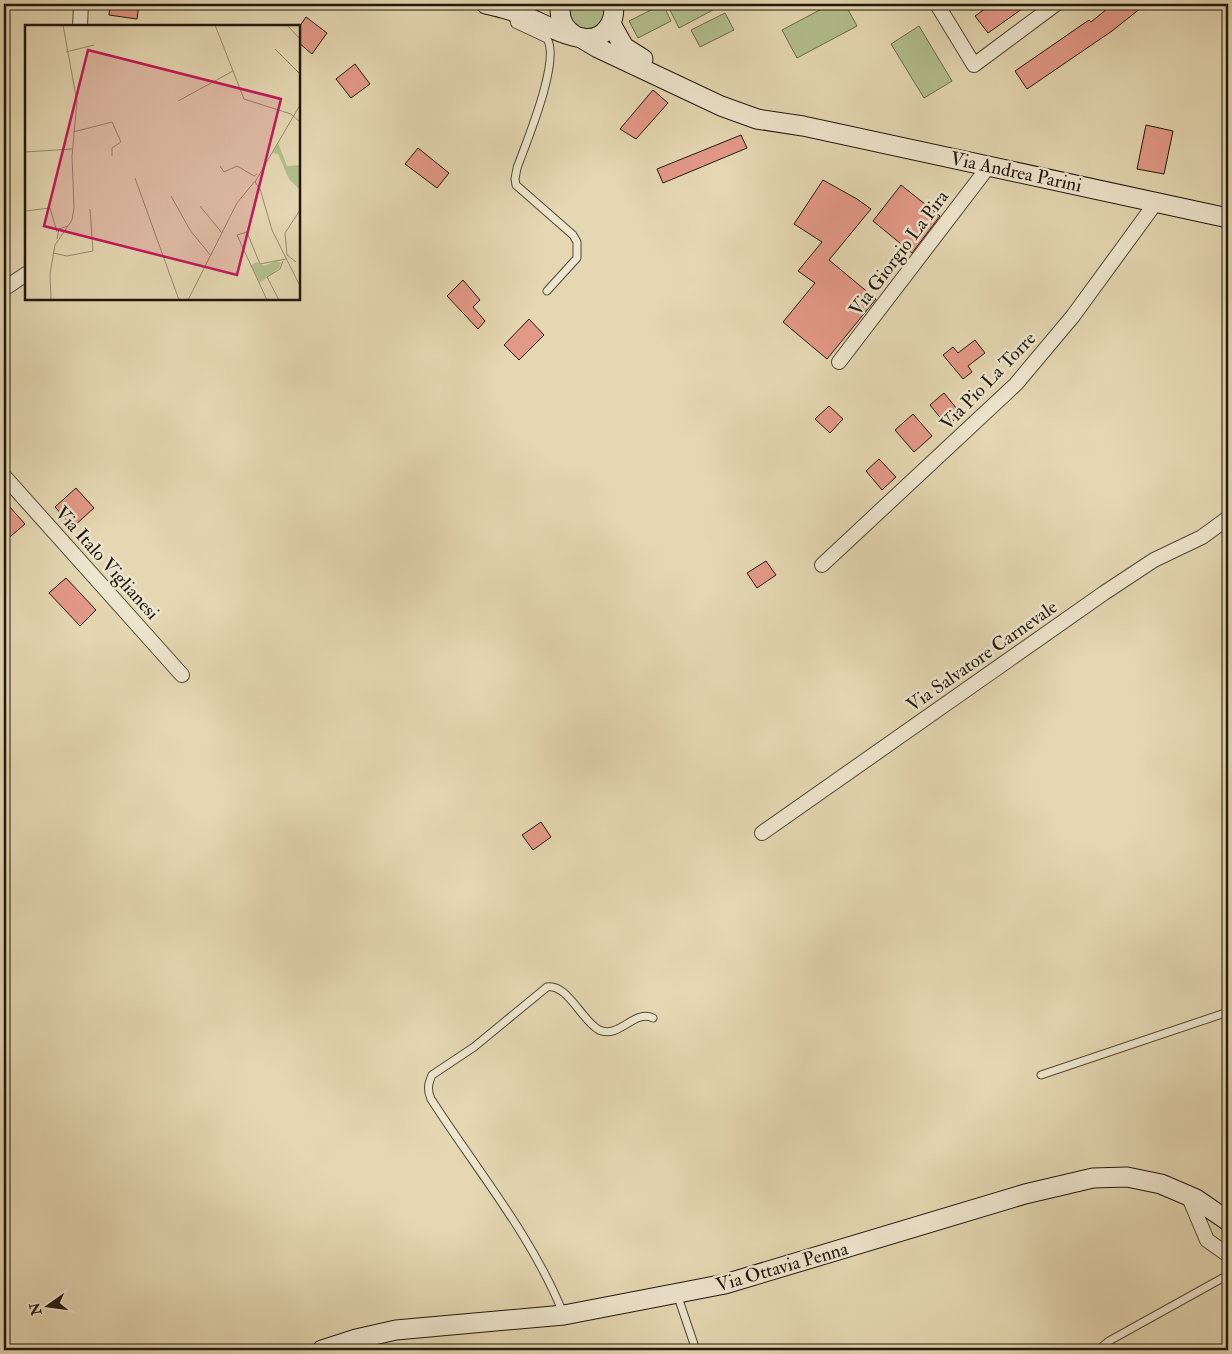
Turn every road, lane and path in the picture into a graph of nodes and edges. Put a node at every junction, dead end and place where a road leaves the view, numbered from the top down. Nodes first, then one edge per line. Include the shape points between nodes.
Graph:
1 (81, 4) edge
2 (486, 4) edge
3 (561, 4) edge
4 (941, 4) edge
5 (1056, 4) edge
6 (512, 10) junction
7 (614, 12) edge
8 (80, 25) edge
9 (579, 37) junction
10 (803, 126) junction
11 (989, 166) junction
12 (1157, 201) junction
13 (1228, 218) edge
14 (25, 275) edge
15 (4, 290) edge
16 (547, 291) dead end
17 (839, 362) dead end
18 (4, 476) edge
19 (1228, 518) edge
20 (822, 565) dead end
21 (182, 675) dead end
22 (762, 833) dead end
23 (1228, 1012) edge
24 (654, 1018) dead end
25 (1041, 1075) dead end
26 (1188, 1195) junction
27 (1228, 1221) edge
28 (1228, 1254) edge
29 (1228, 1275) edge
30 (677, 1294) junction
31 (564, 1315) junction
32 (322, 1350) edge
33 (696, 1350) edge
34 (1098, 1350) edge

1 - 8 street
2 - 6 main road
3 - 9 main road via 563,25
4 - 5 street via 938,6 974,64
6 - 9 main road
6 - 16 lane via 515,24 547,39 552,50 540,105 517,168 516,185 577,242 577,258
7 - 9 main road via 600,36
7 - 10 main road via 624,47 633,54 732,99
9 - 10 main road via 721,106 757,120
10 - 11 main road, Via Andrea Parini
11 - 12 main road, Via Andrea Parini
11 - 17 street, Via Giorgio La Pira
12 - 13 main road, Via Andrea Parini
12 - 20 street, Via Pio La Torre via 1073,316 1016,384
14 - 15 street
18 - 21 street, Via Italo Viglianesi
19 - 22 street, Via Salvatore Carnevale via 1202,537 1154,560 1104,593
23 - 25 lane
24 - 31 lane via 642,1016 612,1032 602,1031 593,1026 561,991 547,987 519,1012 432,1075 430,1080 428,1092 431,1100 515,1224 553,1288
26 - 27 main road, Via Ottavia Penna
26 - 28 street via 1207,1240
26 - 30 main road, Via Ottavia Penna via 1144,1180 1092,1178 1025,1194 764,1274
29 - 34 lane
30 - 31 main road, Via Ottavia Penna
30 - 33 lane
31 - 32 main road, Via Ottavia Penna via 396,1330

